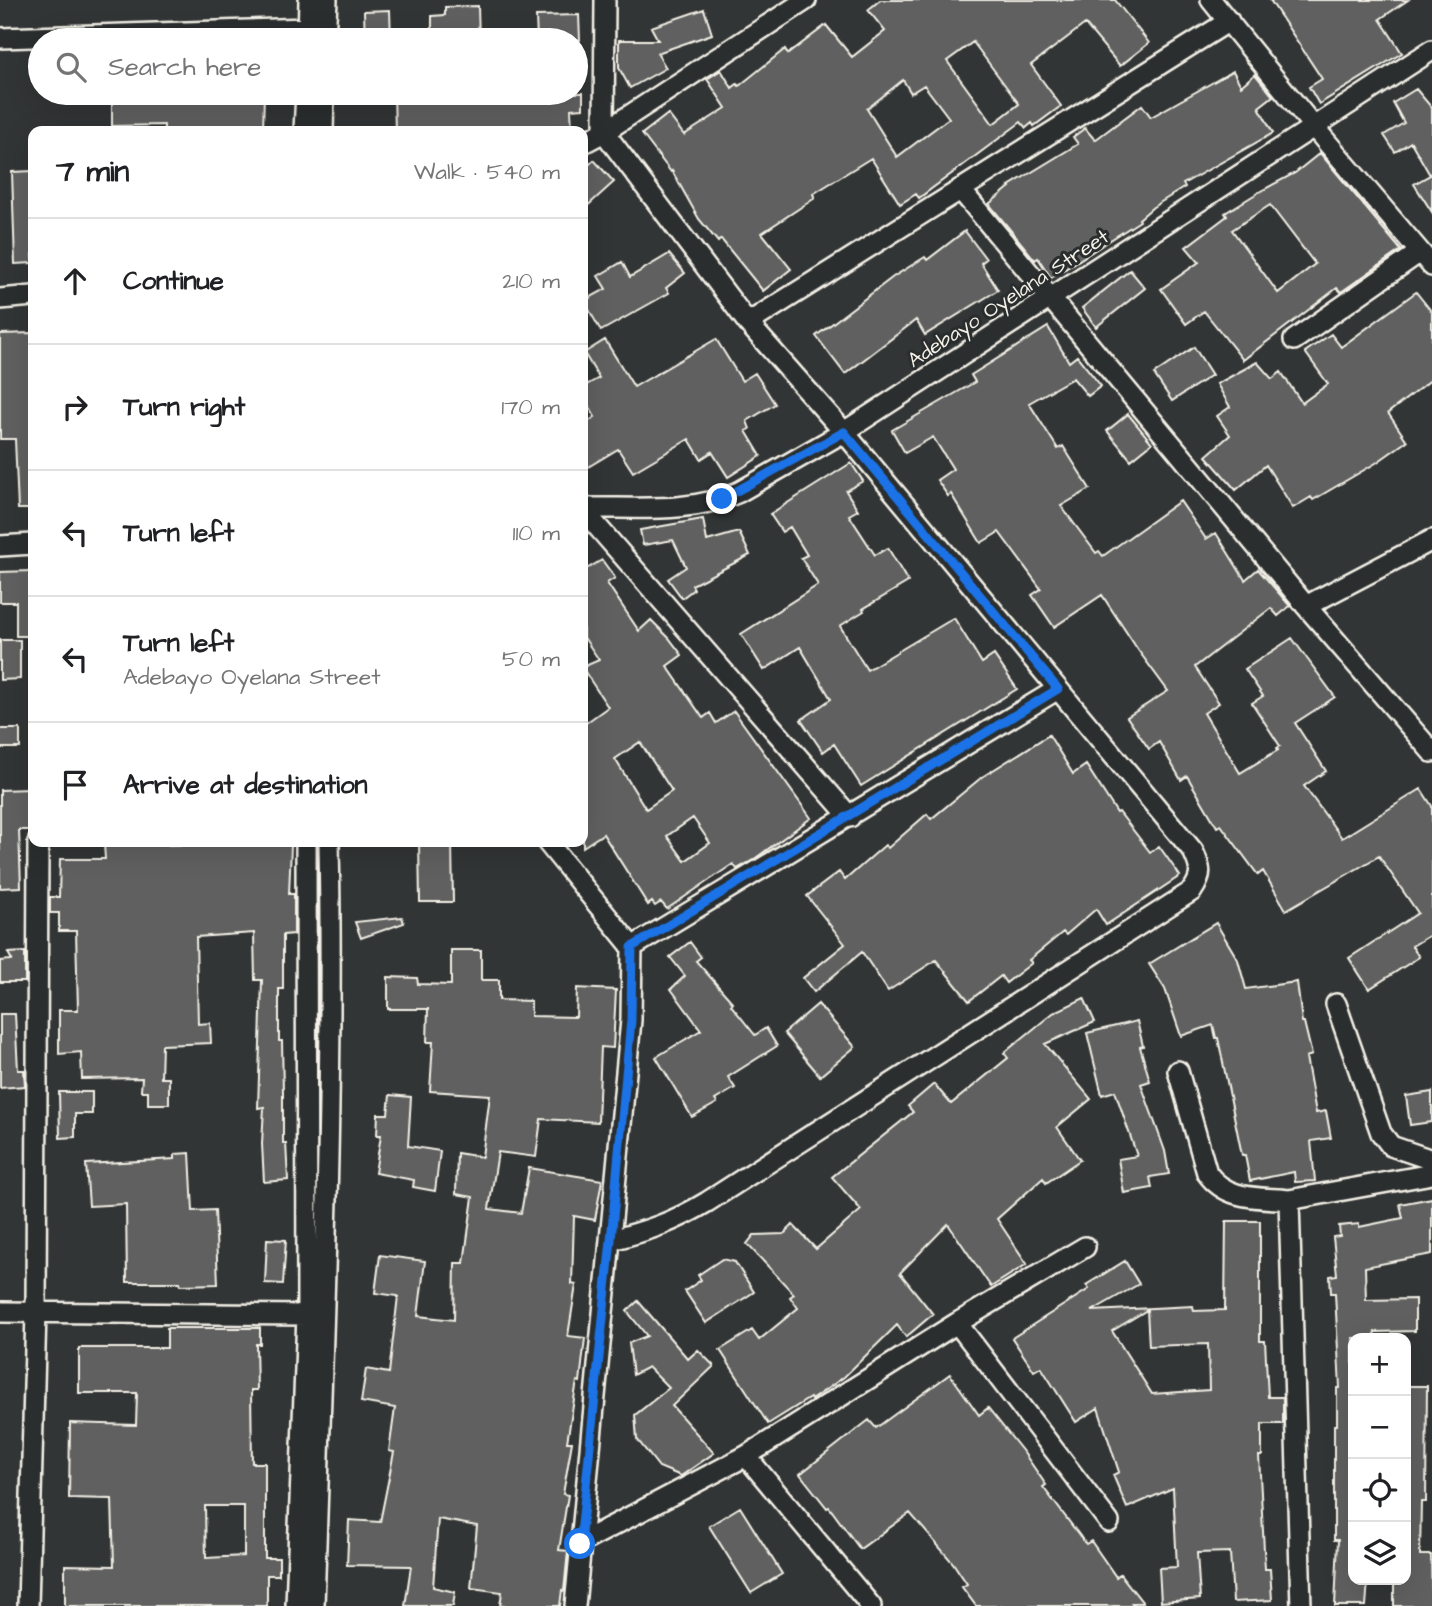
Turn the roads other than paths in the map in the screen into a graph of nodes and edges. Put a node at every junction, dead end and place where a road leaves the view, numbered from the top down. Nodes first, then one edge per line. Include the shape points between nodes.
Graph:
1 (309, 0) edge
2 (327, 0) edge
3 (605, 0) edge
4 (807, 0) edge
5 (1211, 0) edge
6 (1229, 21) junction
7 (308, 28) edge
8 (326, 28) edge
9 (0, 38) edge
10 (28, 38) edge
11 (1432, 50) edge
12 (305, 105) edge
13 (324, 105) edge
14 (304, 126) edge
15 (323, 126) edge
16 (1313, 127) junction
17 (604, 132) junction
18 (588, 141) edge
19 (960, 189) junction
20 (1426, 259) edge
21 (28, 296) edge
22 (1050, 298) junction
23 (0, 299) edge
24 (748, 323) junction
25 (1294, 340) dead end
26 (844, 432) junction
27 (588, 509) edge
28 (588, 515) edge
29 (1432, 540) edge
30 (28, 544) edge
31 (0, 546) edge
32 (1306, 606) junction
33 (1058, 689) junction
34 (1432, 752) edge
35 (850, 817) junction
36 (38, 847) edge
37 (306, 847) edge
38 (329, 847) edge
39 (551, 847) edge
40 (632, 947) junction
41 (1336, 1004) dead end
42 (307, 1038) junction
43 (329, 1038) junction
44 (1178, 1071) dead end
45 (1432, 1160) edge
46 (1432, 1174) edge
47 (1289, 1200) junction
48 (611, 1240) junction
49 (1086, 1247) dead end
50 (0, 1312) edge
51 (36, 1312) junction
52 (307, 1315) junction
53 (957, 1323) junction
54 (746, 1456) junction
55 (1109, 1522) dead end
56 (580, 1544) junction
57 (28, 1606) edge
58 (296, 1606) edge
59 (314, 1606) edge
60 (575, 1606) edge
61 (870, 1606) edge
62 (1301, 1606) edge

1 - 7 street
2 - 8 street
3 - 17 street
4 - 17 street
5 - 6 street
6 - 16 street
6 - 19 street
9 - 10 street
11 - 16 street, Adebayo Oyelana Street
12 - 14 street
13 - 15 street
16 - 20 street
16 - 22 street, Adebayo Oyelana Street
17 - 18 street
17 - 24 street
19 - 22 street
19 - 24 street
20 - 25 street
21 - 23 street
22 - 26 street, Adebayo Oyelana Street
22 - 32 street
24 - 26 street
26 - 27 street, Adebayo Oyelana Street via 722,499 683,507
26 - 33 street
28 - 35 street
29 - 32 street
30 - 31 street
32 - 34 street
33 - 35 street
33 - 48 street via 1193,851 1200,865 1200,880 1192,891 680,1219
35 - 40 street
36 - 51 street
37 - 42 street
38 - 43 street
39 - 40 street
40 - 48 street via 632,1007
41 - 45 street via 1381,1133 1391,1146
42 - 43 street
42 - 52 street
43 - 59 street
44 - 47 street via 1208,1173 1216,1184 1228,1192
46 - 47 street
47 - 62 street
48 - 56 street
49 - 53 street
50 - 51 street
51 - 52 street
51 - 57 street
52 - 58 street
53 - 54 street
53 - 55 street
54 - 56 street
54 - 61 street
56 - 60 street

